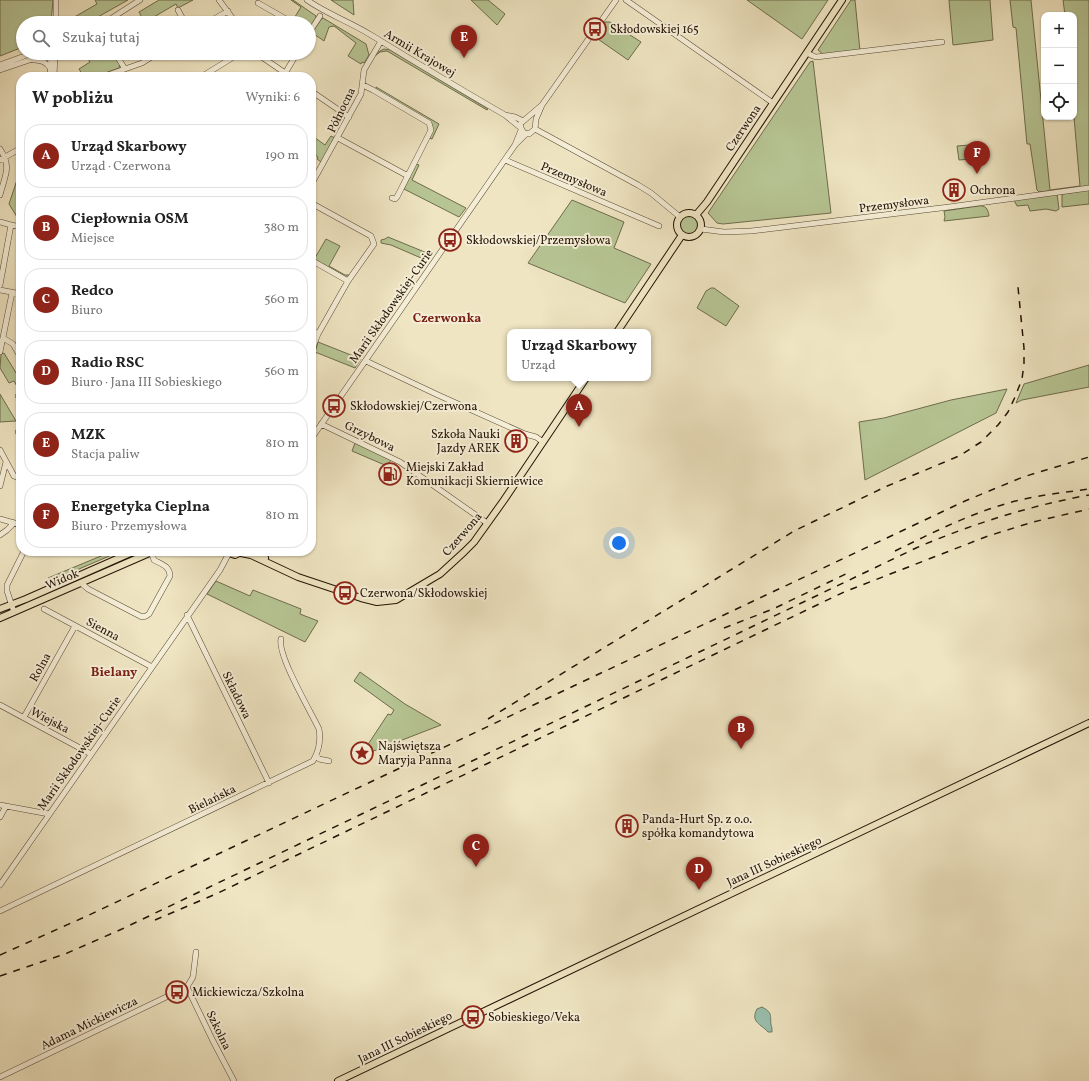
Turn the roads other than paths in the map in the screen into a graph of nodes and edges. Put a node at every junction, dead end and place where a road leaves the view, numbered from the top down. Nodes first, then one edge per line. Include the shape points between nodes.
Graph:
1 (56, 0) edge
2 (140, 0) edge
3 (219, 0) edge
4 (307, 0) edge
5 (616, 0) edge
6 (626, 0) edge
7 (842, 0) edge
8 (258, 3) dead end
9 (56, 9) junction
10 (178, 10) dead end
11 (228, 11) junction
12 (120, 12) junction
13 (54, 16) edge
14 (56, 16) edge
15 (112, 16) edge
16 (114, 16) edge
17 (181, 16) edge
18 (220, 16) edge
19 (231, 16) edge
20 (280, 16) edge
21 (320, 16) dead end
22 (316, 22) edge
23 (381, 41) junction
24 (942, 42) dead end
25 (807, 53) junction
26 (16, 59) edge
27 (30, 60) edge
28 (51, 60) edge
29 (55, 60) edge
30 (119, 60) edge
31 (147, 60) edge
32 (229, 60) edge
33 (265, 60) edge
34 (293, 60) edge
35 (27, 61) junction
36 (0, 65) edge
37 (50, 69) joint
38 (125, 69) junction
39 (0, 70) edge
40 (54, 72) edge
41 (116, 72) edge
42 (209, 72) edge
43 (280, 72) edge
44 (286, 72) edge
45 (363, 85) junction
46 (316, 94) edge
47 (773, 103) junction
48 (542, 106) junction
49 (505, 115) junction
50 (349, 117) junction
51 (525, 120) junction
52 (535, 123) junction
53 (521, 129) junction
54 (535, 129) junction
55 (526, 134) junction
56 (338, 138) junction
57 (515, 146) junction
58 (0, 149) edge
59 (16, 151) edge
60 (5, 157) junction
61 (0, 160) edge
62 (505, 160) junction
63 (316, 176) edge
64 (408, 176) junction
65 (1089, 188) edge
66 (0, 194) edge
67 (392, 198) dead end
68 (316, 206) edge
69 (696, 215) junction
70 (680, 217) junction
71 (0, 222) edge
72 (11, 225) junction
73 (16, 226) edge
74 (659, 226) dead end
75 (701, 229) junction
76 (682, 235) junction
77 (316, 263) edge
78 (348, 282) junction
79 (0, 285) edge
80 (0, 290) edge
81 (12, 292) junction
82 (16, 293) edge
83 (619, 329) edge
84 (318, 334) joint
85 (3, 338) junction
86 (316, 339) edge
87 (16, 349) edge
88 (0, 352) edge
89 (366, 361) junction
90 (584, 381) edge
91 (321, 424) junction
92 (316, 432) edge
93 (543, 442) junction
94 (0, 450) edge
95 (6, 462) junction
96 (16, 477) edge
97 (0, 486) edge
98 (0, 519) edge
99 (14, 523) joint
100 (487, 524) junction
101 (0, 535) edge
102 (22, 556) edge
103 (124, 556) edge
104 (144, 556) edge
105 (154, 556) edge
106 (225, 556) edge
107 (253, 556) edge
108 (262, 556) edge
109 (274, 565) junction
110 (81, 583) junction
111 (11, 604) junction
112 (0, 609) edge
113 (44, 609) dead end
114 (14, 612) junction
115 (187, 615) junction
116 (0, 618) edge
117 (75, 626) junction
118 (281, 639) dead end
119 (152, 667) junction
120 (0, 705) edge
121 (24, 717) junction
122 (1089, 723) edge
123 (91, 754) junction
124 (316, 756) junction
125 (329, 761) dead end
126 (269, 783) junction
127 (0, 805) edge
128 (6, 806) junction
129 (49, 814) junction
130 (0, 817) edge
131 (0, 885) edge
132 (0, 911) edge
133 (196, 952) dead end
134 (187, 987) junction
135 (0, 1077) edge
136 (234, 1081) edge
137 (338, 1081) edge

1 - 9 street
2 - 12 street
3 - 11 street
4 - 23 street, Armii Krajowej
5 - 48 street
6 - 47 street
7 - 25 main road, Czerwona
8 - 20 street
9 - 13 street
9 - 14 street
10 - 17 street
11 - 18 street
11 - 19 street
12 - 15 street
12 - 16 street
21 - 22 street
23 - 45 street, Północna via 364,70
23 - 49 street, Armii Krajowej
24 - 25 street via 816,57
25 - 47 main road, Czerwona
26 - 36 street
27 - 35 street
28 - 37 street
29 - 40 street
30 - 38 street
31 - 38 street
32 - 42 street
33 - 43 street
34 - 44 street
35 - 37 street via 44,61
35 - 39 street
38 - 41 street
45 - 50 street, Północna
45 - 64 street via 431,126
46 - 50 street
47 - 69 main road, Czerwona
48 - 51 street
48 - 52 street
49 - 51 street, Armii Krajowej
49 - 53 street
50 - 56 street, Północna
51 - 52 street via 532,120
51 - 53 street
52 - 54 street
53 - 55 street
53 - 57 street, Marii Skłodowskiej-Curie
54 - 55 street via 532,133
54 - 70 street via 638,185
55 - 57 street, Marii Skłodowskiej-Curie
56 - 63 street, Północna
56 - 64 street
57 - 62 street, Marii Skłodowskiej-Curie
58 - 60 street
59 - 60 street
60 - 61 street
60 - 66 street via 8,166
62 - 74 street, Przemysłowa
62 - 89 street, Marii Skłodowskiej-Curie
64 - 67 street via 398,197
65 - 75 street, Przemysłowa via 751,231 724,232
68 - 78 street via 371,236 373,240 374,244 370,251
69 - 70 main road via 687,213
69 - 75 main road via 700,220
70 - 76 main road via 677,228
71 - 72 street
72 - 73 street
72 - 79 street
75 - 76 main road via 692,237
76 - 83 main road
77 - 78 street
78 - 84 street
80 - 81 street
81 - 82 street
81 - 85 street
84 - 86 street
85 - 87 street via 13,344
85 - 88 street
89 - 91 street, Marii Skłodowskiej-Curie
89 - 93 street
90 - 93 main road, Czerwona
91 - 92 street, Marii Skłodowskiej-Curie
91 - 100 street, Grzybowa via 400,462
93 - 100 main road, Czerwona
94 - 95 street
95 - 96 street
95 - 97 street
98 - 99 street
99 - 101 street
100 - 109 main road, Czerwona via 464,552 444,570 420,587 392,601 377,602 361,598 298,577
102 - 111 street via 7,586
103 - 111 main road, Widok
104 - 110 main road, Widok
105 - 110 street via 154,560 167,567 170,576 146,616 142,617 128,610
106 - 115 street, Marii Skłodowskiej-Curie via 220,570
107 - 109 main road, Czerwona
108 - 109 main road, Czerwona
110 - 114 main road, Widok
111 - 112 main road, Widok
111 - 114 street
113 - 117 street, Sienna
114 - 116 main road, Widok
115 - 119 street, Marii Skłodowskiej-Curie
115 - 126 street, Składowa
117 - 119 street, Sienna
117 - 121 street, Rolna
118 - 124 street via 284,658 319,729
119 - 123 street, Marii Skłodowskiej-Curie
120 - 121 street, Wiejska
121 - 123 street, Wiejska
122 - 137 main road, Jana III Sobieskiego
123 - 129 street, Marii Skłodowskiej-Curie
124 - 125 street
124 - 126 street, Bielańska via 313,761
126 - 132 street, Bielańska
127 - 128 street
128 - 129 street
128 - 130 street
129 - 131 street, Marii Skłodowskiej-Curie
133 - 134 street via 194,977
134 - 135 street, Adama Mickiewicza
134 - 136 street, Szkolna

